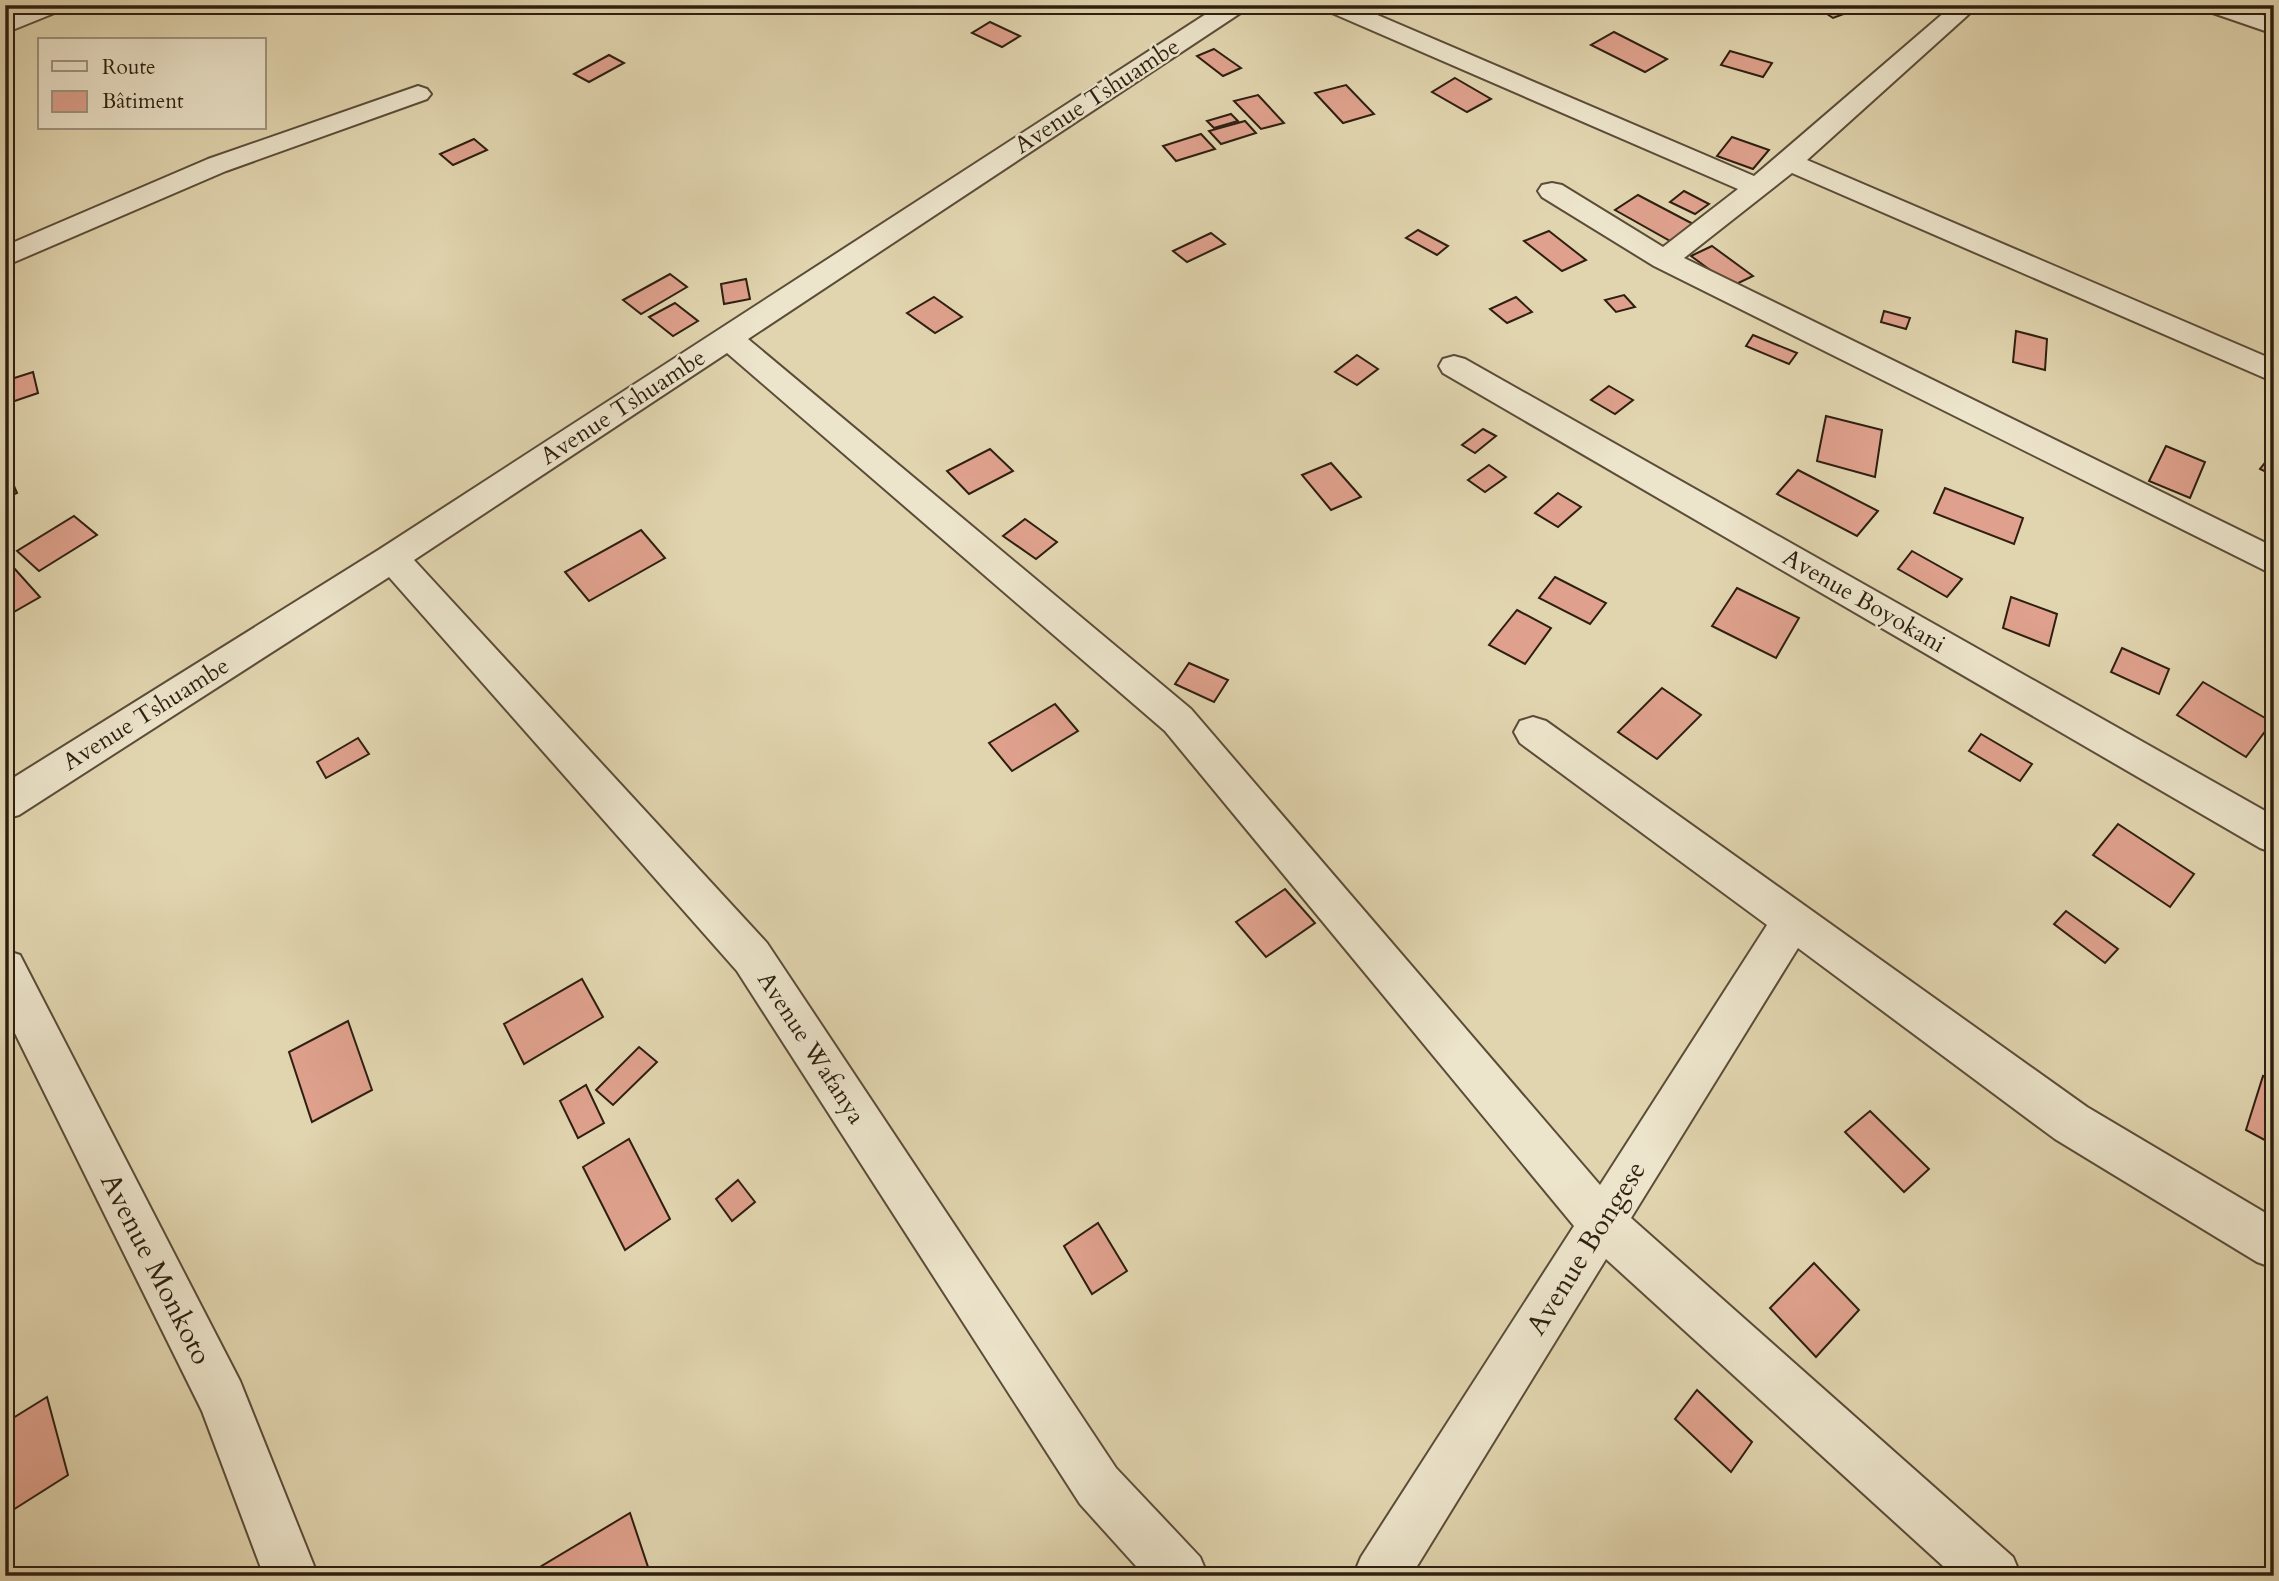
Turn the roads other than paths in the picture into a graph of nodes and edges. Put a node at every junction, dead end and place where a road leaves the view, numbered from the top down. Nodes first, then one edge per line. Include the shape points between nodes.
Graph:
1 (54, 5) edge
2 (1237, 5) edge
3 (1333, 5) edge
4 (1966, 5) edge
5 (2212, 5) edge
6 (5, 26) edge
7 (2274, 27) edge
8 (418, 94) dead end
9 (1789, 162) junction
10 (1757, 187) junction
11 (1552, 191) dead end
12 (5, 257) edge
13 (1664, 260) junction
14 (728, 338) junction
15 (1454, 366) dead end
16 (2274, 372) edge
17 (392, 558) junction
18 (2274, 562) edge
19 (1533, 732) dead end
20 (5, 803) edge
21 (2274, 836) edge
22 (1793, 920) junction
23 (5, 969) edge
24 (1602, 1223) junction
25 (2274, 1245) edge
26 (291, 1576) edge
27 (1181, 1576) edge
28 (1380, 1576) edge
29 (1994, 1576) edge

1 - 6 street
2 - 14 street, Avenue Tshuambe
3 - 10 street
4 - 9 street
5 - 7 street
8 - 12 street via 217,165
9 - 10 street
9 - 16 street
10 - 13 street
11 - 13 street
13 - 18 street
14 - 17 street, Avenue Tshuambe
14 - 24 street via 1178,720
15 - 21 street, Avenue Boyokani
17 - 20 street, Avenue Tshuambe
17 - 27 street, Avenue Wafanya via 752,957 1098,1486
19 - 22 street
22 - 24 street, Avenue Bongese
22 - 25 street via 2071,1123
23 - 26 street, Avenue Monkoto via 222,1399
24 - 28 street, Avenue Bongese
24 - 29 street

